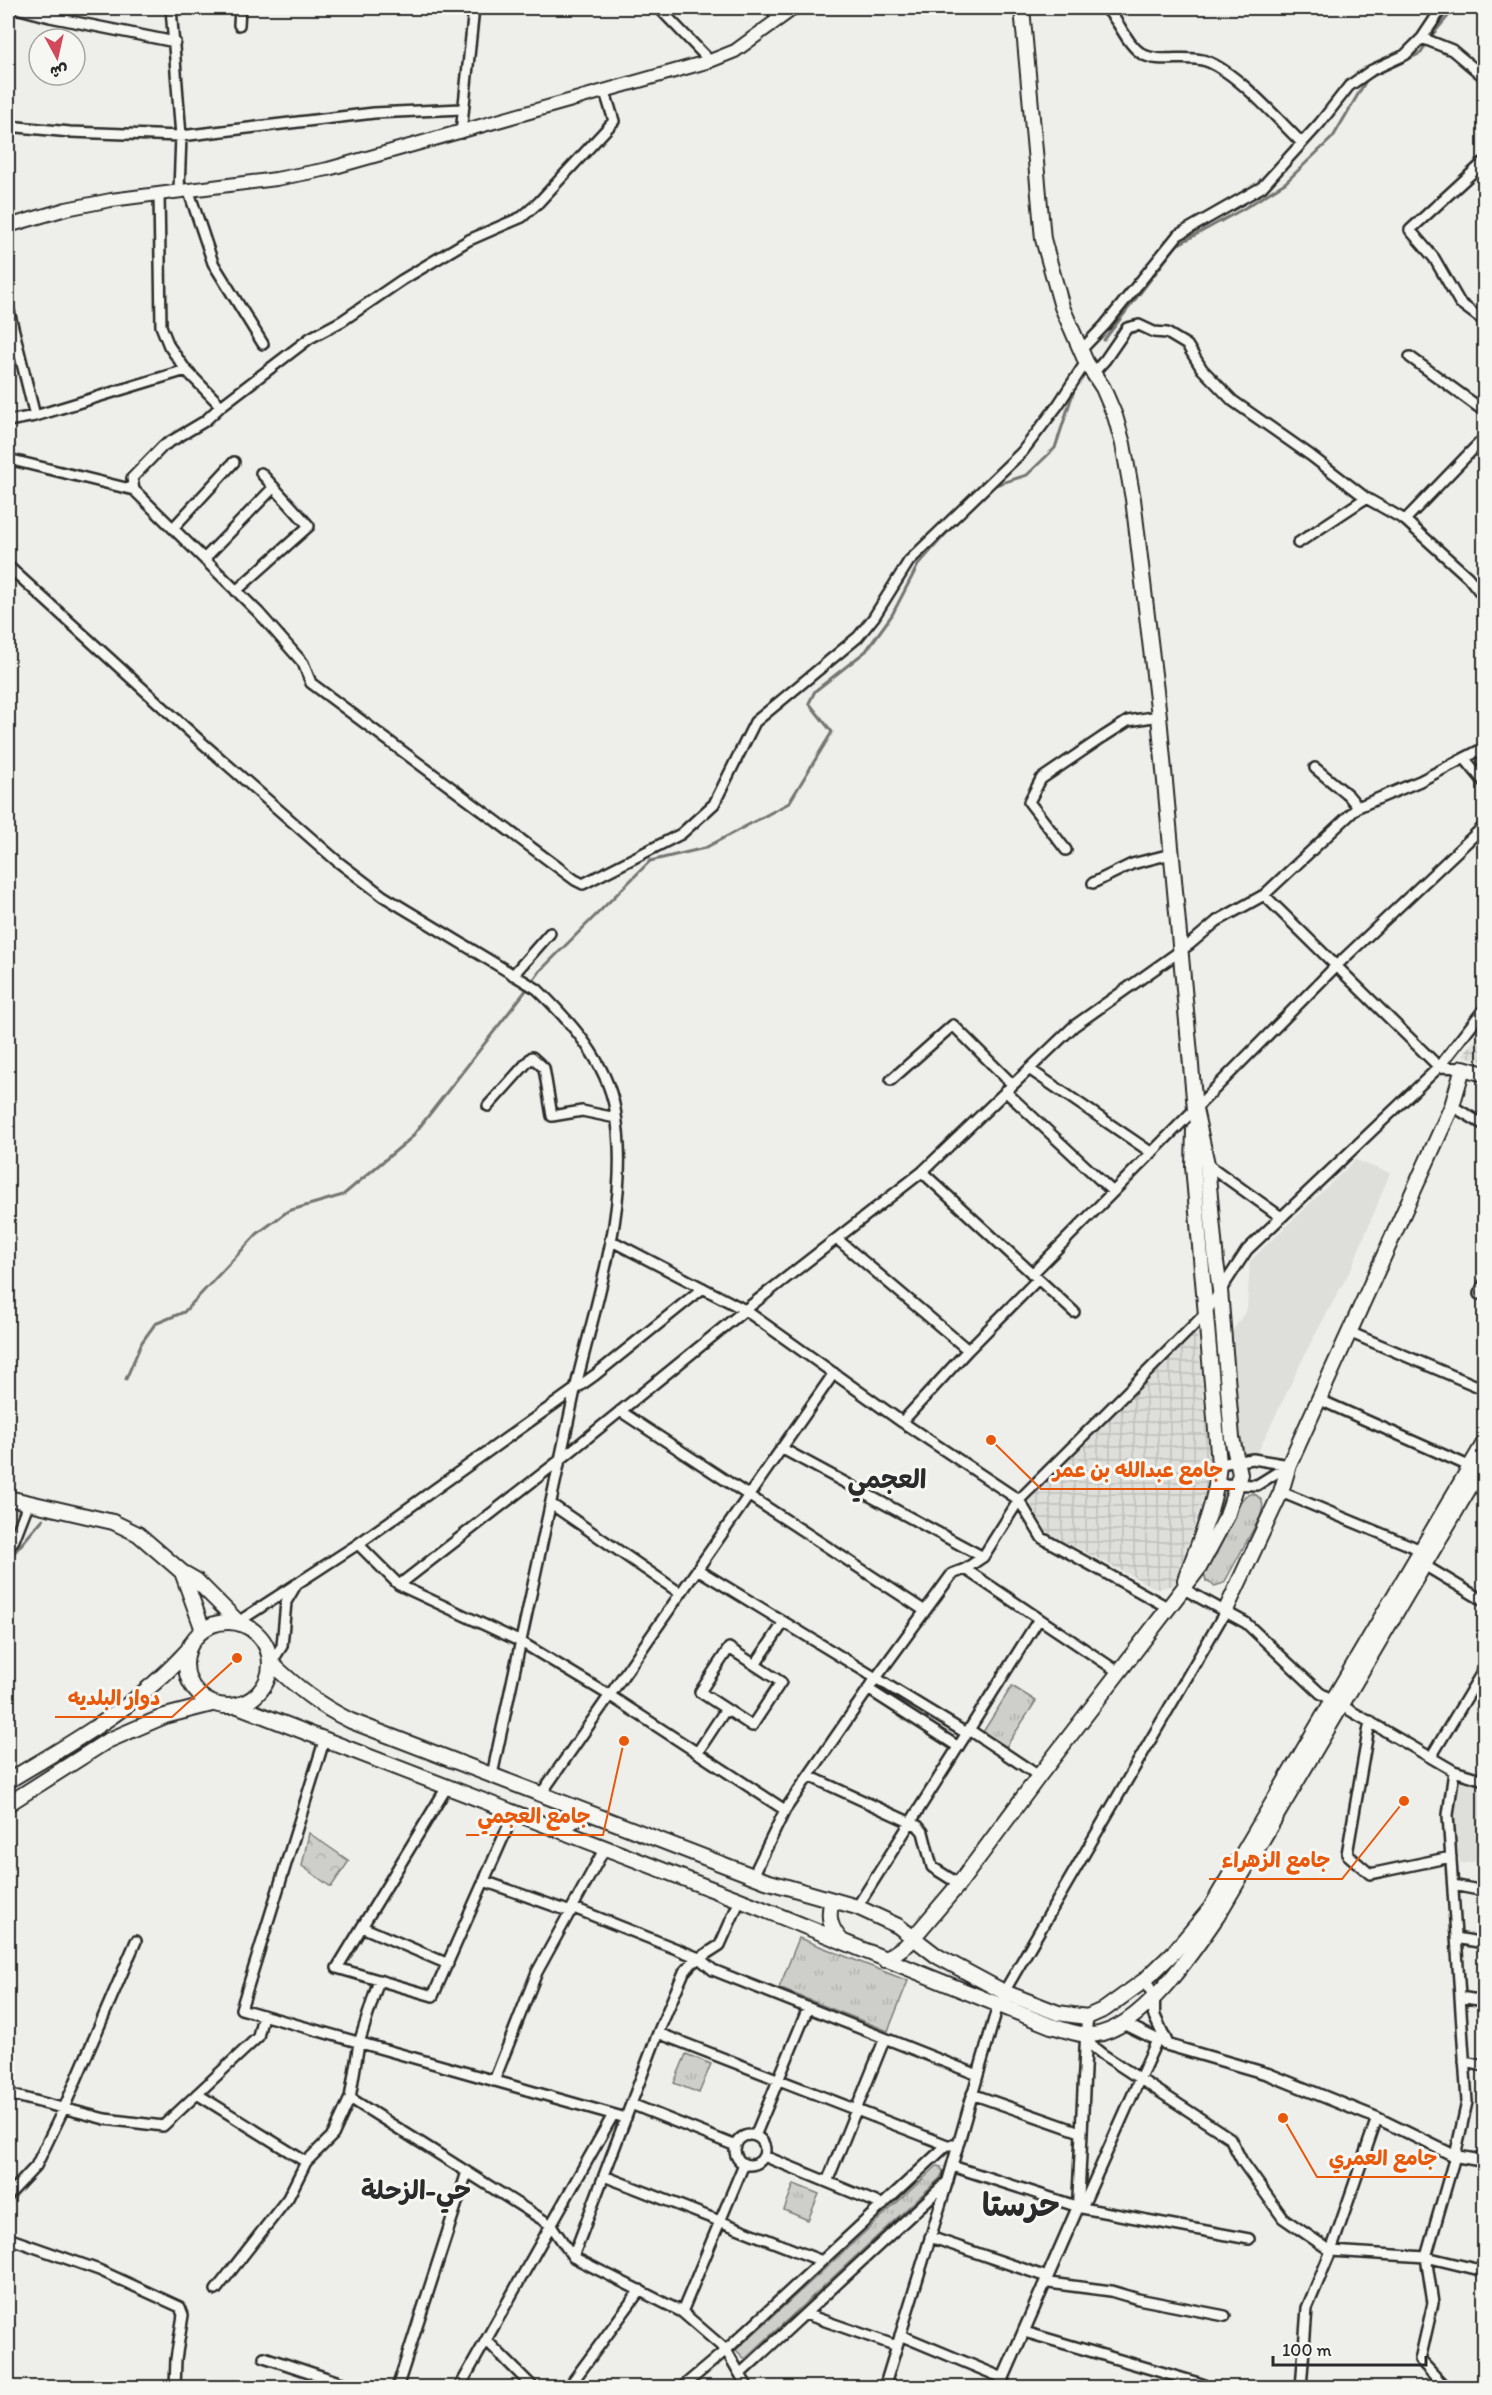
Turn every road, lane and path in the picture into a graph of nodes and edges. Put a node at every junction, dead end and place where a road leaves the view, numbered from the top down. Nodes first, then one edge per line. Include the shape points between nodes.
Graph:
1 (15, 8) edge
2 (171, 8) edge
3 (240, 8) edge
4 (474, 8) edge
5 (659, 8) edge
6 (768, 8) edge
7 (794, 8) edge
8 (1022, 8) edge
9 (1105, 8) edge
10 (1442, 8) edge
11 (781, 18) junction
12 (239, 25) dead end
13 (1422, 38) junction
14 (175, 42) junction
15 (710, 61) junction
16 (1485, 77) edge
17 (605, 92) junction
18 (462, 109) junction
19 (8, 126) edge
20 (461, 133) junction
21 (181, 136) junction
22 (1302, 143) junction
23 (1485, 162) edge
24 (184, 190) junction
25 (159, 193) junction
26 (8, 226) edge
27 (8, 308) edge
28 (1485, 321) edge
29 (263, 344) dead end
30 (1410, 357) dead end
31 (1087, 361) junction
32 (186, 370) junction
33 (221, 406) junction
34 (1485, 411) edge
35 (34, 416) junction
36 (8, 421) edge
37 (1485, 438) edge
38 (8, 459) edge
39 (234, 462) dead end
40 (261, 473) dead end
41 (274, 488) junction
42 (134, 490) junction
43 (1366, 498) junction
44 (1405, 520) junction
45 (173, 528) junction
46 (1298, 543) dead end
47 (204, 559) junction
48 (8, 566) edge
49 (236, 591) junction
50 (1485, 597) edge
51 (1159, 716) junction
52 (1485, 748) edge
53 (1465, 759) junction
54 (1315, 768) dead end
55 (1485, 782) edge
56 (1358, 807) junction
57 (1485, 826) edge
58 (1066, 850) dead end
59 (1171, 854) junction
60 (1093, 883) dead end
61 (1264, 895) junction
62 (550, 933) dead end
63 (1180, 951) junction
64 (1336, 966) junction
65 (513, 975) junction
66 (1485, 1009) edge
67 (1438, 1067) junction
68 (1462, 1068) junction
69 (1029, 1069) junction
70 (1485, 1074) edge
71 (891, 1080) dead end
72 (1012, 1084) junction
73 (1005, 1091) junction
74 (488, 1106) dead end
75 (1452, 1106) junction
76 (1195, 1109) junction
77 (616, 1118) junction
78 (1485, 1125) edge
79 (1152, 1153) junction
80 (1207, 1164) junction
81 (922, 1172) junction
82 (1113, 1192) junction
83 (1281, 1217) junction
84 (837, 1239) junction
85 (610, 1240) junction
86 (1035, 1276) junction
87 (1485, 1284) edge
88 (703, 1288) junction
89 (1220, 1290) junction
90 (1479, 1294) dead end
91 (745, 1310) junction
92 (1074, 1312) dead end
93 (1205, 1314) junction
94 (1349, 1332) junction
95 (968, 1350) junction
96 (834, 1373) junction
97 (576, 1389) junction
98 (1485, 1389) edge
99 (1318, 1400) junction
100 (620, 1412) junction
101 (902, 1422) junction
102 (1485, 1443) edge
103 (781, 1448) junction
104 (560, 1460) junction
105 (1239, 1461) junction
106 (1219, 1464) junction
107 (1478, 1465) edge
108 (1288, 1466) junction
109 (1218, 1484) junction
110 (1237, 1485) junction
111 (1281, 1492) junction
112 (748, 1496) junction
113 (8, 1498) edge
114 (1019, 1500) junction
115 (28, 1504) junction
116 (551, 1504) junction
117 (358, 1544) junction
118 (8, 1548) edge
119 (1421, 1550) junction
120 (983, 1557) junction
121 (1424, 1565) junction
122 (697, 1569) junction
123 (965, 1569) junction
124 (182, 1572) junction
125 (299, 1581) junction
126 (399, 1585) junction
127 (1182, 1588) junction
128 (680, 1593) junction
129 (1485, 1601) edge
130 (1169, 1608) junction
131 (925, 1611) junction
132 (1225, 1612) junction
133 (1039, 1618) junction
134 (238, 1622) junction
135 (784, 1622) junction
136 (203, 1630) junction
137 (521, 1642) junction
138 (188, 1651) junction
139 (272, 1663) junction
140 (755, 1665) junction
141 (1485, 1668) edge
142 (1120, 1673) junction
143 (876, 1678) junction
144 (868, 1689) junction
145 (609, 1695) junction
146 (1338, 1702) junction
147 (212, 1704) junction
148 (238, 1706) junction
149 (726, 1709) junction
150 (1370, 1721) junction
151 (967, 1731) junction
152 (325, 1738) junction
153 (957, 1746) junction
154 (697, 1753) junction
155 (1431, 1757) junction
156 (1454, 1771) junction
157 (492, 1775) junction
158 (808, 1776) junction
159 (1039, 1776) junction
160 (1485, 1780) edge
161 (8, 1782) edge
162 (447, 1787) junction
163 (541, 1794) junction
164 (8, 1804) edge
165 (785, 1810) junction
166 (587, 1812) junction
167 (514, 1813) junction
168 (909, 1821) junction
169 (546, 1825) junction
170 (605, 1848) junction
171 (1451, 1857) junction
172 (753, 1876) junction
173 (484, 1881) junction
174 (959, 1884) junction
175 (1452, 1885) junction
176 (1485, 1891) edge
177 (740, 1900) junction
178 (832, 1900) junction
179 (857, 1906) junction
180 (573, 1910) junction
181 (362, 1927) junction
182 (914, 1938) junction
183 (1456, 1938) junction
184 (136, 1941) dead end
185 (842, 1941) junction
186 (1485, 1943) edge
187 (699, 1958) junction
188 (885, 1960) junction
189 (448, 1964) junction
190 (379, 1980) junction
191 (1144, 1980) junction
192 (1154, 1996) junction
193 (1460, 1997) junction
194 (1000, 1999) junction
195 (1485, 2001) edge
196 (808, 2008) junction
197 (263, 2015) junction
198 (1087, 2017) junction
199 (1125, 2024) junction
200 (658, 2033) junction
201 (1085, 2035) junction
202 (885, 2038) junction
203 (1156, 2040) junction
204 (359, 2043) junction
205 (1168, 2045) junction
206 (1464, 2062) junction
207 (1485, 2066) edge
208 (978, 2075) junction
209 (1141, 2078) junction
210 (778, 2080) junction
211 (494, 2081) junction
212 (8, 2094) edge
213 (197, 2094) junction
214 (972, 2094) junction
215 (350, 2098) junction
216 (631, 2104) junction
217 (64, 2108) junction
218 (856, 2110) junction
219 (613, 2115) junction
220 (626, 2118) junction
221 (1377, 2118) junction
222 (1080, 2132) junction
223 (755, 2136) junction
224 (947, 2145) junction
225 (958, 2145) junction
226 (736, 2146) junction
227 (1455, 2156) junction
228 (764, 2157) junction
229 (1485, 2161) edge
230 (306, 2162) junction
231 (744, 2164) junction
232 (952, 2166) junction
233 (467, 2172) junction
234 (604, 2176) junction
235 (948, 2180) junction
236 (827, 2182) junction
237 (8, 2196) edge
238 (883, 2205) junction
239 (1080, 2207) junction
240 (720, 2222) junction
241 (551, 2225) junction
242 (930, 2237) junction
243 (8, 2238) edge
244 (1249, 2239) dead end
245 (1331, 2251) junction
246 (573, 2257) junction
247 (1426, 2257) junction
248 (822, 2261) junction
249 (1485, 2271) edge
250 (1048, 2280) junction
251 (216, 2290) dead end
252 (640, 2290) junction
253 (682, 2312) junction
254 (805, 2314) junction
255 (1225, 2316) dead end
256 (1028, 2333) junction
257 (900, 2335) junction
258 (486, 2340) junction
259 (897, 2346) junction
260 (726, 2350) junction
261 (264, 2357) dead end
262 (741, 2373) junction
263 (1002, 2384) edge
264 (1202, 2384) dead end
265 (175, 2388) edge
266 (357, 2388) edge
267 (397, 2388) edge
268 (459, 2388) edge
269 (534, 2388) edge
270 (568, 2388) edge
271 (681, 2388) edge
272 (748, 2388) edge
273 (884, 2388) edge
274 (1301, 2388) edge
275 (1446, 2388) edge

1 - 14 street
2 - 14 street
3 - 12 street
4 - 18 street
5 - 15 street
6 - 11 street
7 - 11 main road
8 - 31 main road via 1043,239 1062,307
9 - 22 street via 1141,54 1158,59 1192,58 1218,67
10 - 13 street
11 - 15 main road via 735,51
13 - 16 street via 1452,50
13 - 22 street via 1405,55 1357,79
14 - 21 street
15 - 17 main road
17 - 20 main road
17 - 33 street via 614,121 522,217 470,240 393,285 310,338
18 - 20 street
18 - 21 street via 374,113
19 - 21 street
20 - 24 main road via 328,169
21 - 24 street
22 - 31 street via 1262,187 1178,235 1165,248 1105,325
23 - 28 street via 1410,230 1434,258 1460,303
24 - 25 main road
24 - 29 street via 213,263
25 - 26 main road via 66,209
25 - 32 street via 160,326
27 - 35 street
30 - 34 street
31 - 43 street via 1105,360 1127,328 1139,325 1167,333 1187,345 1202,369 1233,401
31 - 49 street via 1022,452 909,561 858,637 755,722 714,804 681,834 582,889 311,683 303,663
31 - 51 main road via 1115,416 1123,444
32 - 33 street
32 - 35 street
33 - 42 street via 206,421 155,452 132,478
35 - 36 street
37 - 44 street
38 - 42 street
39 - 45 street
40 - 41 street
41 - 47 street
41 - 49 street via 309,526
42 - 45 street
43 - 44 street
43 - 46 street
44 - 50 street
45 - 47 street
47 - 49 street
48 - 65 street via 198,740 338,861 383,896
51 - 58 street via 1128,722 1041,779 1029,802
51 - 59 main road
52 - 53 street
53 - 55 street
53 - 56 street
54 - 56 street
56 - 61 street
57 - 64 street
59 - 60 street via 1132,864
59 - 63 main road
61 - 63 street via 1217,921
61 - 64 street
62 - 65 street
63 - 69 street via 1074,1026
63 - 76 main road
64 - 67 street
64 - 76 street
65 - 77 street via 537,989 586,1044 604,1076
66 - 67 street
67 - 68 street
67 - 83 street
68 - 70 main road
68 - 75 main road
69 - 72 street
69 - 79 street
71 - 72 street via 953,1025
72 - 73 street
73 - 81 street
73 - 82 street
74 - 77 street via 532,1057 544,1068 552,1116 582,1111
75 - 78 street
75 - 94 main road
76 - 79 street
76 - 80 main road
76 - 93 main road via 1192,1166
77 - 85 street via 620,1146 617,1203
79 - 82 street
80 - 83 street
80 - 89 main road
81 - 84 street
81 - 86 street
82 - 86 street
83 - 89 street via 1247,1250
84 - 91 street
84 - 95 street
85 - 88 street
85 - 97 street
86 - 92 street
86 - 95 street
87 - 90 street
88 - 91 street
88 - 97 street
89 - 93 street
89 - 105 main road via 1232,1438
91 - 96 street
91 - 100 street
93 - 106 main road
93 - 114 street
94 - 98 street
94 - 99 main road
95 - 101 street
96 - 101 street
96 - 103 street
97 - 104 street
97 - 117 street
99 - 107 street
99 - 108 main road
100 - 104 street
100 - 112 street
101 - 114 street
102 - 107 main road
103 - 112 street
103 - 120 street
104 - 116 street
104 - 126 street
105 - 106 street
105 - 108 street via 1253,1459
105 - 110 main road
106 - 109 main road
107 - 119 main road
107 - 121 main road
108 - 110 street via 1257,1485
108 - 111 main road
109 - 110 street
109 - 127 main road
110 - 127 main road via 1227,1516 1200,1568
111 - 119 street
111 - 132 main road
112 - 122 street
112 - 131 street
113 - 115 main road
114 - 120 street
114 - 130 street via 1042,1538
115 - 118 street
115 - 124 main road via 113,1522 138,1534
116 - 128 street
116 - 137 street
117 - 125 street
117 - 126 street
119 - 146 main road
120 - 123 street
121 - 129 street
121 - 146 main road
122 - 128 street
122 - 135 street
123 - 131 street via 952,1574
123 - 133 street
124 - 134 main road via 196,1580
124 - 136 main road
125 - 134 street
125 - 139 street via 286,1602 282,1646
126 - 137 street
127 - 130 main road
127 - 132 street
128 - 145 street
130 - 142 main road
131 - 143 street
132 - 146 street via 1246,1623 1320,1693
132 - 194 street
133 - 142 street
133 - 151 street
134 - 136 main road via 213,1624
134 - 139 main road via 262,1637
135 - 140 street
135 - 143 street
136 - 138 main road
137 - 145 street
137 - 157 street
138 - 147 main road via 186,1667 190,1682
138 - 161 main road via 165,1676 100,1725
139 - 148 main road via 262,1690
139 - 157 main road via 323,1708
140 - 149 street via 729,1648 700,1692
140 - 149 street via 781,1682 752,1726
141 - 155 street
142 - 159 main road
143 - 144 street
143 - 151 street
144 - 153 street
144 - 158 street
145 - 154 street
145 - 163 street
146 - 150 street
146 - 191 main road via 1210,1909
146 - 192 main road via 1218,1915 1185,1963
147 - 148 main road
147 - 164 main road via 165,1716 107,1741
148 - 152 main road
149 - 154 street
150 - 155 street
150 - 171 street via 1347,1854 1370,1874
151 - 153 street
151 - 159 street
152 - 162 main road
152 - 197 street via 241,2009
153 - 168 street
154 - 165 street
155 - 156 street
156 - 160 street
156 - 171 street via 1448,1815
157 - 163 main road
158 - 165 street
158 - 168 street
159 - 174 main road
162 - 167 main road
162 - 181 street
163 - 166 main road
165 - 172 street
166 - 169 main road via 568,1824
166 - 172 main road
167 - 169 main road
167 - 173 street
168 - 174 street via 923,1832 932,1867
168 - 179 street
169 - 170 main road
170 - 177 main road
170 - 180 street
171 - 175 street
172 - 178 main road
173 - 180 street
173 - 189 street
174 - 182 main road
175 - 176 street
175 - 183 street
177 - 185 main road
177 - 187 street via 720,1945
178 - 179 main road
178 - 185 main road via 830,1919
179 - 182 main road
180 - 187 street
180 - 211 street via 537,1972
181 - 189 street
181 - 190 street via 337,1968
182 - 188 main road
182 - 194 main road
183 - 186 street
183 - 193 street
184 - 217 street
185 - 188 main road
187 - 196 street via 713,1970
187 - 200 street via 684,1972
188 - 194 main road
189 - 190 street via 434,1996
190 - 204 street
191 - 192 street
191 - 198 main road via 1105,2009
192 - 199 main road
192 - 205 street via 1154,2015
193 - 195 street
193 - 206 street
194 - 198 main road
194 - 201 main road via 1051,2026
194 - 208 street
196 - 202 street
196 - 210 street
197 - 204 street
197 - 213 street via 258,2037
198 - 201 street
199 - 201 main road
199 - 203 street
200 - 210 street
200 - 216 street
201 - 209 street via 1097,2051
201 - 222 street
202 - 208 street
202 - 218 street
203 - 205 street
203 - 209 street
204 - 211 street
204 - 215 street
205 - 221 street via 1268,2074
206 - 207 street
206 - 227 street via 1467,2102
208 - 214 street
209 - 239 street
209 - 245 street via 1230,2138 1283,2218
210 - 218 street
210 - 223 street
211 - 219 street
212 - 217 street
213 - 217 street via 163,2127 105,2119
213 - 230 street
214 - 222 street
214 - 225 street
215 - 230 street via 333,2135
215 - 233 street
216 - 220 street
216 - 226 street
217 - 237 street via 36,2166
218 - 224 street
218 - 236 street
219 - 220 street
219 - 241 street
220 - 234 street
221 - 227 street
221 - 245 street
222 - 239 street
223 - 226 street via 746,2136
223 - 228 street via 764,2145
224 - 225 street
224 - 238 street
225 - 232 street
226 - 231 street via 737,2156
227 - 229 street
227 - 247 street
228 - 231 street via 755,2164
228 - 236 street
230 - 251 street via 288,2199
231 - 240 street
232 - 235 street
232 - 239 street
233 - 241 street
233 - 267 street
234 - 240 street
234 - 246 street
235 - 242 street
235 - 254 street
236 - 238 street
238 - 248 street
239 - 244 street
239 - 250 street
240 - 248 street
240 - 253 street
241 - 246 street
241 - 258 street
242 - 250 street
242 - 257 street
243 - 265 street via 99,2270 180,2307 183,2315
245 - 247 street
245 - 274 street via 1307,2308
246 - 252 street
247 - 249 street
247 - 275 street via 1433,2303 1420,2360
248 - 260 street
250 - 255 street
250 - 256 street
250 - 263 street
252 - 253 street
252 - 270 street
253 - 260 street
254 - 259 street
254 - 262 street
256 - 263 street
256 - 264 street
257 - 259 street
257 - 263 street
258 - 268 street
258 - 269 street
259 - 273 street
260 - 262 street
260 - 271 street
261 - 266 street
262 - 272 street

